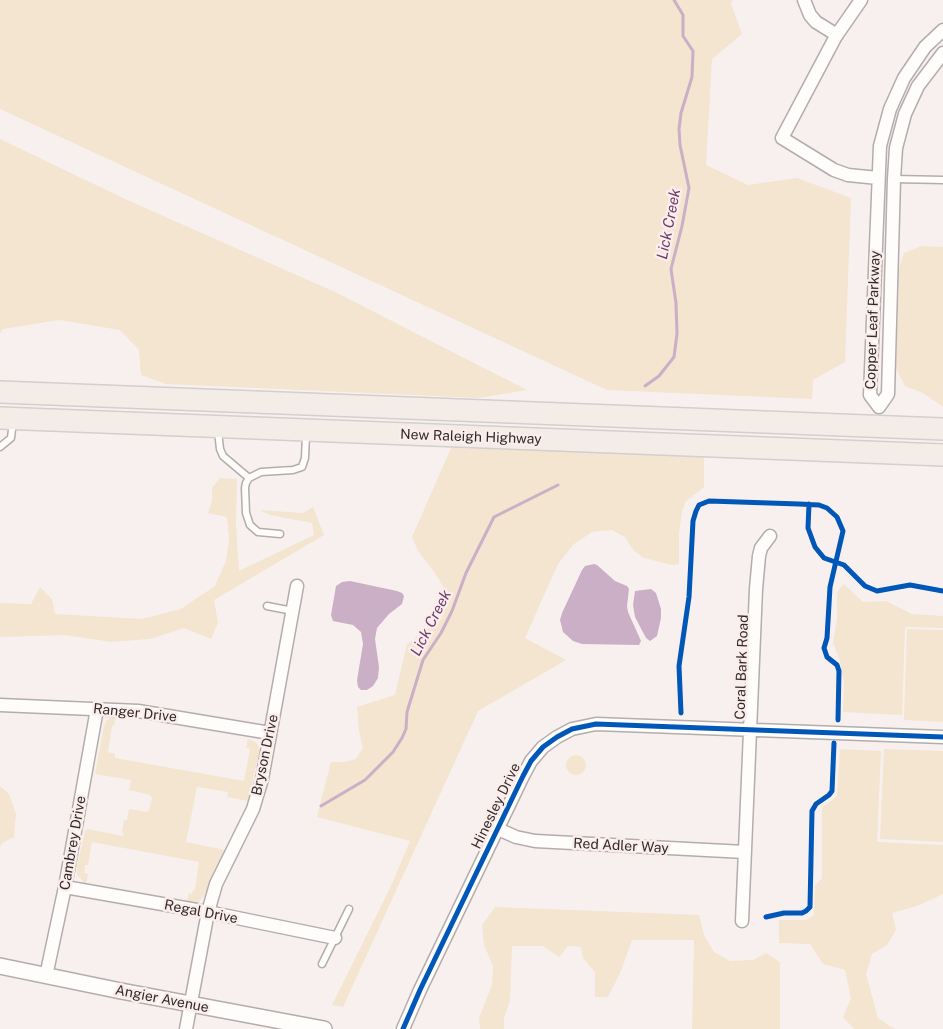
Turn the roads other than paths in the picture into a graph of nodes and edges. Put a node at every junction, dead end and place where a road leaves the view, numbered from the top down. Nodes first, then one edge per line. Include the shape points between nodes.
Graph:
1 (804, 0) edge
2 (861, 0) edge
3 (943, 30) edge
4 (837, 35) junction
5 (943, 53) edge
6 (878, 178) junction
7 (894, 179) junction
8 (943, 180) edge
9 (7, 393) edge
10 (879, 416) junction
11 (7, 418) edge
12 (218, 427) junction
13 (943, 429) edge
14 (306, 430) junction
15 (0, 447) edge
16 (943, 455) edge
17 (249, 478) junction
18 (280, 534) dead end
19 (770, 536) dead end
20 (297, 586) dead end
21 (267, 606) dead end
22 (292, 610) junction
23 (0, 705) edge
24 (97, 709) junction
25 (751, 729) junction
26 (270, 733) junction
27 (943, 738) edge
28 (498, 829) junction
29 (746, 852) junction
30 (66, 887) junction
31 (349, 909) dead end
32 (208, 912) junction
33 (742, 921) dead end
34 (335, 938) junction
35 (322, 964) dead end
36 (0, 966) edge
37 (46, 976) junction
38 (191, 1004) junction
39 (186, 1029) edge
40 (324, 1029) edge
41 (403, 1029) edge

1 - 4 street via 816,22
2 - 4 street
3 - 6 street, Copper Leaf Parkway via 925,47 904,78 890,108 880,146
4 - 6 street via 782,138 834,170
5 - 7 street, Copper Leaf Parkway via 918,86 905,114 896,148
6 - 10 street, Copper Leaf Parkway via 870,395
7 - 8 lane
7 - 10 street, Copper Leaf Parkway via 888,394
9 - 10 highway, New Raleigh Highway
9 - 11 highway
10 - 13 highway, New Raleigh Highway
11 - 12 highway, New Raleigh Highway
11 - 15 lane via 11,438
12 - 14 highway, New Raleigh Highway
12 - 17 lane via 221,453
14 - 16 highway, New Raleigh Highway
14 - 17 lane via 302,467 262,472
17 - 18 lane via 245,488 250,525 258,532
19 - 25 street, Coral Bark Road via 759,556
20 - 22 street, Bryson Drive
21 - 22 lane
22 - 26 street, Bryson Drive
23 - 24 street, Ranger Drive
24 - 26 street, Ranger Drive via 138,711
24 - 30 street, Cambrey Drive
25 - 27 street, Hinesley Drive
25 - 28 street, Hinesley Drive via 596,724 572,729 557,736 531,761
25 - 29 street, Coral Bark Road
26 - 32 street, Bryson Drive via 253,809 216,884
28 - 29 street, Red Adler Way via 535,841
28 - 41 street, Hinesley Drive
29 - 33 street, Coral Bark Road
30 - 32 street, Regal Drive
30 - 37 street, Cambrey Drive
31 - 34 lane
32 - 34 street, Regal Drive
32 - 38 street, Bryson Drive
34 - 35 lane
36 - 37 street, Angier Avenue
37 - 38 street, Angier Avenue
38 - 39 street, Bryson Drive
38 - 40 street, Angier Avenue

